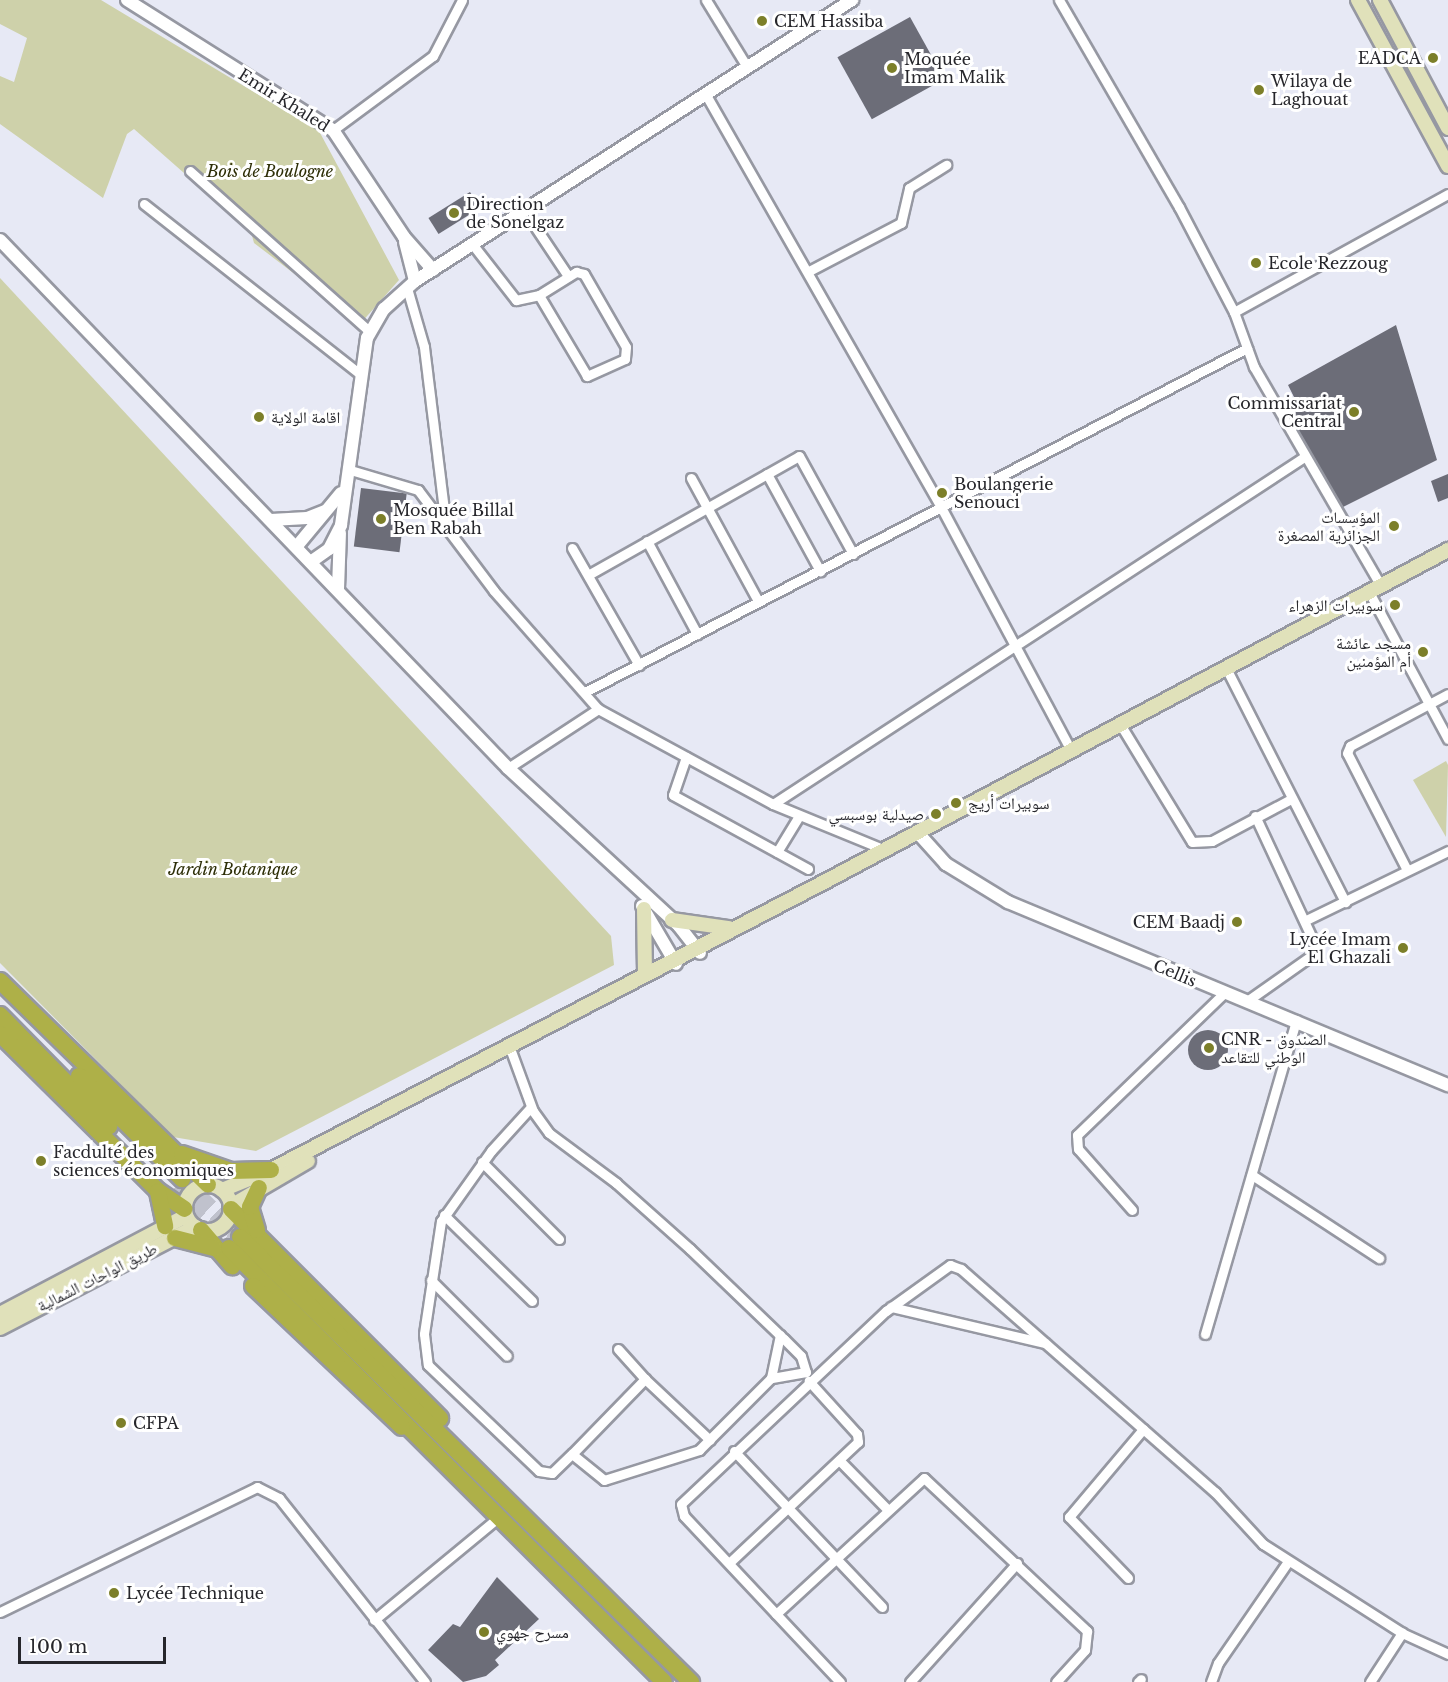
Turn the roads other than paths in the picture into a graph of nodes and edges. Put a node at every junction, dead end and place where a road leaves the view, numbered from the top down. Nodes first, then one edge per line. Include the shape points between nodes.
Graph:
1 (127, 0) edge
2 (462, 0) edge
3 (706, 0) edge
4 (852, 0) edge
5 (1059, 0) edge
6 (1358, 0) edge
7 (1380, 0) edge
8 (1404, 45) junction
9 (1388, 54) junction
10 (747, 67) junction
11 (706, 95) junction
12 (1433, 100) junction
13 (1417, 109) junction
14 (1448, 128) edge
15 (333, 130) junction
16 (946, 165) dead end
17 (1448, 166) edge
18 (190, 171) dead end
19 (1448, 194) edge
20 (144, 204) dead end
21 (536, 228) dead end
22 (404, 237) junction
23 (0, 240) edge
24 (473, 245) junction
25 (433, 270) junction
26 (808, 271) junction
27 (568, 276) junction
28 (411, 285) junction
29 (539, 295) junction
30 (1234, 312) junction
31 (369, 331) junction
32 (1246, 348) junction
33 (361, 375) junction
34 (1304, 457) junction
35 (347, 470) junction
36 (767, 474) junction
37 (691, 478) dead end
38 (343, 489) junction
39 (334, 506) junction
40 (707, 507) junction
41 (941, 507) junction
42 (271, 520) junction
43 (445, 522) junction
44 (341, 525) junction
45 (646, 541) junction
46 (297, 546) junction
47 (572, 548) dead end
48 (1448, 550) edge
49 (853, 554) junction
50 (312, 561) junction
51 (820, 571) junction
52 (588, 575) junction
53 (1374, 587) junction
54 (338, 589) junction
55 (758, 601) junction
56 (697, 634) junction
57 (1016, 644) junction
58 (639, 665) junction
59 (1226, 668) junction
60 (585, 692) junction
61 (1448, 694) edge
62 (1430, 704) junction
63 (598, 709) junction
64 (1120, 724) junction
65 (1448, 739) edge
66 (1071, 750) junction
67 (686, 757) junction
68 (508, 768) junction
69 (1291, 799) junction
70 (773, 804) junction
71 (799, 816) junction
72 (1256, 816) junction
73 (918, 833) junction
74 (885, 849) junction
75 (1448, 850) edge
76 (777, 852) junction
77 (808, 868) dead end
78 (1407, 870) junction
79 (624, 880) junction
80 (826, 881) junction
81 (1345, 902) junction
82 (644, 909) junction
83 (672, 920) junction
84 (1306, 920) junction
85 (735, 928) junction
86 (698, 950) junction
87 (673, 962) junction
88 (645, 973) junction
89 (0, 981) edge
90 (1223, 993) junction
91 (0, 995) edge
92 (1247, 1001) junction
93 (0, 1015) edge
94 (1296, 1020) junction
95 (0, 1034) edge
96 (511, 1051) junction
97 (1448, 1085) edge
98 (531, 1107) junction
99 (167, 1146) junction
100 (482, 1162) junction
101 (271, 1170) junction
102 (1252, 1175) junction
103 (170, 1187) junction
104 (215, 1187) junction
105 (259, 1188) junction
106 (231, 1208) junction
107 (1132, 1210) dead end
108 (185, 1212) junction
109 (444, 1215) junction
110 (198, 1228) junction
111 (170, 1232) junction
112 (259, 1234) junction
113 (559, 1239) dead end
114 (230, 1245) junction
115 (1378, 1258) dead end
116 (431, 1280) junction
117 (532, 1301) dead end
118 (891, 1307) junction
119 (0, 1314) edge
120 (0, 1328) edge
121 (1205, 1334) dead end
122 (780, 1335) junction
123 (1048, 1344) junction
124 (618, 1349) dead end
125 (507, 1356) dead end
126 (645, 1378) junction
127 (771, 1378) junction
128 (809, 1382) junction
129 (1143, 1429) junction
130 (710, 1440) junction
131 (734, 1451) junction
132 (572, 1454) junction
133 (839, 1460) junction
134 (469, 1461) junction
135 (789, 1508) junction
136 (888, 1510) junction
137 (500, 1516) junction
138 (837, 1558) junction
139 (729, 1563) junction
140 (1017, 1563) junction
141 (1287, 1563) junction
142 (1128, 1578) dead end
143 (882, 1606) dead end
144 (0, 1612) edge
145 (776, 1614) junction
146 (374, 1620) junction
147 (1402, 1633) junction
148 (1448, 1654) edge
149 (426, 1682) edge
150 (664, 1682) edge
151 (691, 1682) edge
152 (840, 1682) edge
153 (910, 1682) edge
154 (1056, 1682) edge
155 (1211, 1682) edge
156 (1370, 1682) edge

1 - 15 street, Emir Khaled
2 - 15 street via 433,56
3 - 10 street
4 - 10 street
5 - 30 street
6 - 9 main road
7 - 8 main road
8 - 9 main road
8 - 12 main road
9 - 13 main road
10 - 11 street
11 - 24 street
11 - 26 street
12 - 13 main road
12 - 14 main road
13 - 17 main road
15 - 22 street, Emir Khaled
16 - 26 street via 909,188 901,223
18 - 31 street
19 - 30 street
20 - 33 street
21 - 27 street
22 - 25 street
22 - 28 street
23 - 42 street
24 - 25 street
24 - 29 street via 509,296 526,300
25 - 28 street
26 - 41 street
27 - 29 street
27 - 29 street via 584,274 626,347 625,359 587,376
28 - 31 street
28 - 43 street via 424,347
30 - 32 street
31 - 33 street
32 - 34 street
32 - 41 street
33 - 35 street
34 - 53 street
34 - 57 street
35 - 38 street
35 - 43 street via 406,483
36 - 40 street
36 - 49 street via 799,456
36 - 51 street
37 - 40 street
38 - 39 street
38 - 44 street
39 - 42 street via 307,518
39 - 46 street
40 - 45 street
40 - 55 street
41 - 49 street
41 - 57 street
42 - 46 street
43 - 60 street via 494,591
44 - 50 street via 329,549
44 - 54 street
45 - 52 street
45 - 56 street
46 - 50 street
47 - 52 street
48 - 53 main road
49 - 51 street
50 - 54 street
51 - 55 street
52 - 58 street
53 - 59 main road
53 - 62 street
54 - 68 street
55 - 56 street
56 - 58 street
57 - 66 street
57 - 70 street
58 - 60 street
59 - 64 main road
59 - 69 street
60 - 63 street
61 - 62 street
62 - 65 street
62 - 78 street via 1350,746 1347,753
63 - 67 street
63 - 68 street
64 - 66 main road
64 - 72 street via 1192,842 1212,841
66 - 73 main road
67 - 70 street
67 - 76 street via 673,795
68 - 79 street
69 - 72 street
69 - 81 street
70 - 71 street
71 - 74 street
71 - 76 street
72 - 84 street
73 - 74 main road
73 - 90 street, Cellis via 946,864 1008,902
74 - 80 main road
75 - 78 street
76 - 77 street
78 - 81 street
79 - 82 street
79 - 83 street
80 - 85 main road
80 - 86 main road
81 - 84 street
82 - 87 street
82 - 88 main road
83 - 85 main road via 701,928
83 - 86 street
84 - 92 street via 1317,955
85 - 86 main road
86 - 87 main road
87 - 88 main road
87 - 96 main road
88 - 101 main road
89 - 99 highway
90 - 92 street, Cellis
90 - 107 street via 1077,1135 1078,1149
91 - 103 highway
92 - 94 street, Cellis
93 - 103 highway
94 - 97 street, Cellis
94 - 102 street
95 - 103 highway
96 - 98 street
96 - 105 main road
98 - 100 street
98 - 122 street via 549,1133 616,1183
99 - 101 highway via 212,1168
99 - 104 highway
100 - 109 street
100 - 113 street
101 - 104 main road
102 - 115 street
102 - 121 street
103 - 108 highway
103 - 111 highway
104 - 106 main road
104 - 108 main road via 191,1192
105 - 106 main road
105 - 112 highway via 250,1207
106 - 110 main road via 221,1227
106 - 112 highway
108 - 110 main road
108 - 111 main road
109 - 116 street
109 - 117 street
110 - 111 main road, طريق الواحات الشمالية
110 - 114 highway
111 - 114 highway
111 - 119 main road, طريق الواحات الشمالية
111 - 120 main road, طريق الواحات الشمالية
112 - 134 highway via 432,1409
114 - 134 highway
114 - 137 highway
116 - 125 street
116 - 132 street via 424,1347 428,1365 539,1471 552,1473
118 - 123 street
118 - 123 street via 940,1268 956,1266
118 - 128 street
122 - 127 street
122 - 127 street via 808,1369
123 - 129 street
124 - 126 street
126 - 130 street
126 - 132 street
127 - 130 street
128 - 131 street
128 - 133 street via 857,1434 858,1442
129 - 141 street
129 - 142 street via 1069,1517
130 - 132 street via 671,1463 604,1480
131 - 135 street
131 - 139 street via 681,1509
133 - 135 street
133 - 136 street
134 - 151 highway
135 - 138 street
135 - 139 street
136 - 138 street
136 - 140 street via 924,1478
137 - 146 street
137 - 150 highway
138 - 143 street
138 - 145 street
139 - 145 street
140 - 153 street
140 - 154 street via 1089,1635 1085,1650
141 - 147 street
141 - 155 street via 1218,1663
144 - 146 street via 257,1487 279,1498
145 - 152 street
146 - 149 street
147 - 148 street
147 - 156 street

